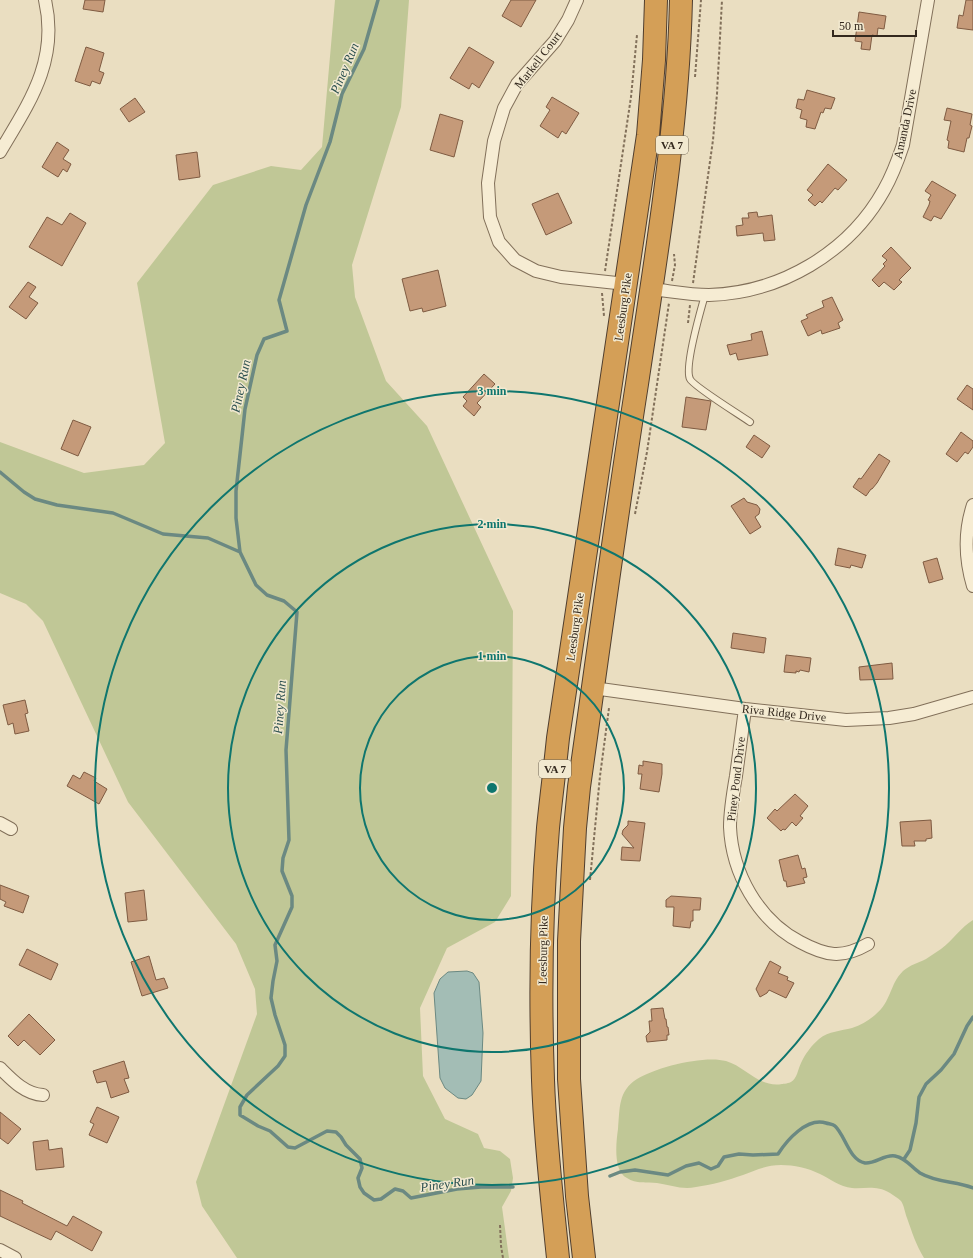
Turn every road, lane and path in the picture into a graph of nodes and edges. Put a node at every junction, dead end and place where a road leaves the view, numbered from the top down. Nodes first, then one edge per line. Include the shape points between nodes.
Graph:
1 (45, 0) edge
2 (577, 0) edge
3 (656, 0) edge
4 (681, 0) edge
5 (722, 0) edge
6 (928, 0) edge
7 (638, 28) dead end
8 (648, 136) junction
9 (0, 152) edge
10 (603, 282) junction
11 (626, 284) junction
12 (651, 289) junction
13 (692, 294) junction
14 (705, 294) junction
15 (750, 422) dead end
16 (973, 505) edge
17 (973, 586) edge
18 (593, 688) junction
19 (973, 697) edge
20 (609, 708) dead end
21 (746, 709) junction
22 (590, 881) dead end
23 (868, 944) dead end
24 (0, 1068) edge
25 (43, 1094) dead end
26 (500, 1225) dead end
27 (0, 1250) edge
28 (16, 1258) edge
29 (503, 1258) edge
30 (558, 1258) edge
31 (584, 1258) edge

1 - 9 street via 48,24 44,65 32,97
2 - 10 street, Markell Court via 555,41 517,84 504,108 494,141 488,183 490,217 499,242 515,260 536,271
3 - 8 highway, Leesburg Pike / VA 7
4 - 12 highway, Leesburg Pike / VA 7 via 675,113
5 - 13 path via 713,140
6 - 14 street, Amanda Drive via 903,145 895,168 870,211 839,245 800,271 780,281 756,288 731,293
7 - 10 path via 631,96
8 - 11 highway, Leesburg Pike / VA 7
8 - 12 highway via 652,181 640,264 642,279
10 - 11 street, Markell Court
11 - 30 highway, Leesburg Pike / VA 7 via 558,738 548,829 543,918 543,1080
12 - 13 street, Amanda Drive
12 - 18 highway, Leesburg Pike / VA 7
13 - 14 street, Amanda Drive
14 - 15 lane via 688,371 690,379
16 - 17 street via 966,536 966,554
18 - 21 street, Riva Ridge Drive
18 - 31 highway, Leesburg Pike / VA 7 via 575,828 568,941 569,1079
19 - 21 street, Riva Ridge Drive via 914,714 864,720
20 - 22 path
21 - 23 street, Piney Pond Drive via 730,827 732,847 745,884 766,916 795,940 813,950 841,954
24 - 25 street via 24,1089 35,1094
26 - 29 path
27 - 28 street

